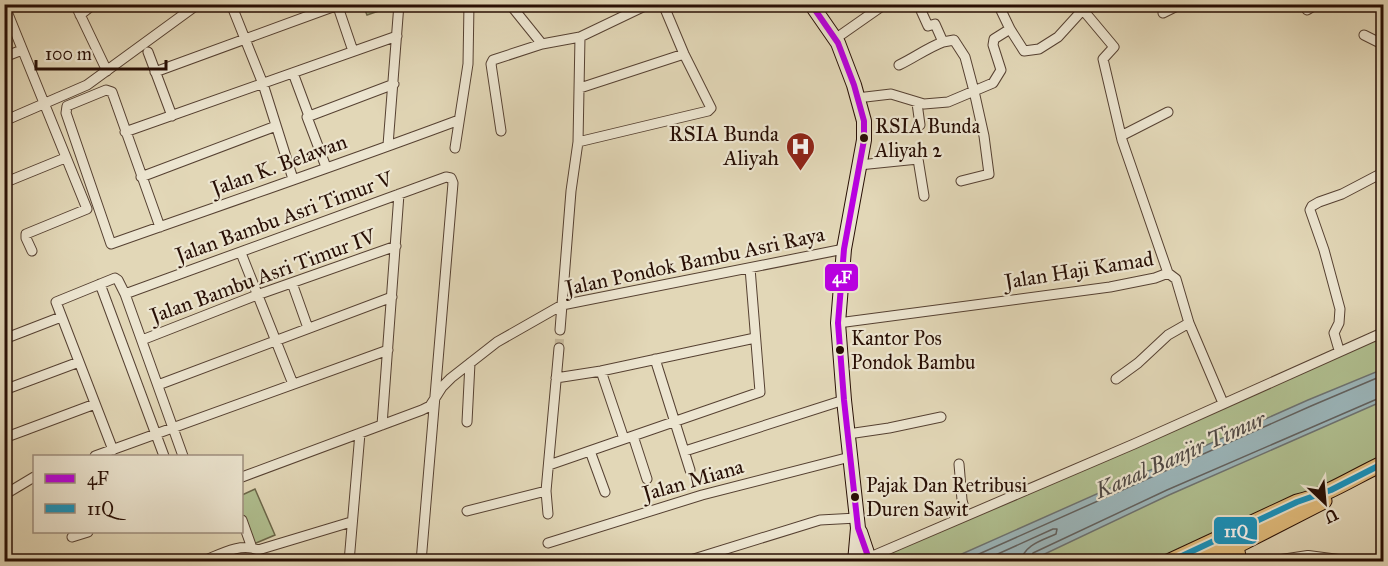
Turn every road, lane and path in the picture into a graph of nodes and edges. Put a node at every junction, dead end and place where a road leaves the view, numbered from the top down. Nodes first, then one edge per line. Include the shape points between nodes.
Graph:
1 (75, 4) edge
2 (94, 4) edge
3 (231, 4) edge
4 (399, 4) edge
5 (469, 4) edge
6 (649, 4) edge
7 (663, 4) edge
8 (811, 4) edge
9 (885, 4) edge
10 (918, 4) edge
11 (998, 4) edge
12 (1181, 4) edge
13 (1317, 4) edge
14 (337, 5) edge
15 (192, 6) edge
16 (1083, 6) edge
17 (513, 8) dead end
18 (1307, 9) dead end
19 (1163, 13) dead end
20 (8, 14) dead end
21 (80, 15) junction
22 (1010, 29) junction
23 (1364, 35) dead end
24 (397, 36) junction
25 (580, 37) junction
26 (245, 39) junction
27 (835, 39) junction
28 (944, 42) junction
29 (542, 44) junction
30 (1383, 45) edge
31 (22, 50) junction
32 (353, 51) junction
33 (148, 52) dead end
34 (684, 54) junction
35 (4, 57) edge
36 (899, 65) dead end
37 (107, 71) junction
38 (155, 72) junction
39 (293, 73) junction
40 (262, 84) junction
41 (394, 84) junction
42 (580, 88) junction
43 (974, 91) junction
44 (857, 98) junction
45 (917, 103) junction
46 (43, 105) junction
47 (1168, 112) dead end
48 (172, 116) junction
49 (308, 116) junction
50 (459, 120) junction
51 (4, 121) edge
52 (920, 124) dead end
53 (276, 126) junction
54 (501, 131) dead end
55 (125, 132) junction
56 (1121, 135) junction
57 (578, 142) junction
58 (388, 145) junction
59 (455, 148) dead end
60 (65, 158) junction
61 (859, 165) junction
62 (326, 167) junction
63 (4, 170) edge
64 (1383, 172) edge
65 (141, 177) junction
66 (293, 179) junction
67 (961, 181) dead end
68 (399, 194) junction
69 (924, 196) dead end
70 (159, 227) junction
71 (396, 246) junction
72 (844, 249) junction
73 (32, 251) dead end
74 (241, 253) junction
75 (750, 268) junction
76 (1168, 273) junction
77 (292, 283) junction
78 (100, 284) junction
79 (125, 294) junction
80 (257, 295) junction
81 (392, 297) junction
82 (562, 305) junction
83 (61, 317) junction
84 (838, 323) junction
85 (1189, 323) junction
86 (308, 328) junction
87 (560, 330) tunnel mouth
88 (1383, 332) edge
89 (755, 338) junction
90 (4, 339) edge
91 (142, 340) junction
92 (276, 341) junction
93 (559, 348) tunnel mouth
94 (388, 350) junction
95 (1339, 350) junction
96 (655, 359) junction
97 (79, 362) junction
98 (470, 363) junction
99 (601, 370) junction
100 (556, 378) junction
101 (1116, 379) dead end
102 (292, 384) junction
103 (158, 385) junction
104 (4, 390) edge
105 (435, 399) junction
106 (844, 400) junction
107 (1223, 403) junction
108 (95, 404) junction
109 (941, 417) dead end
110 (676, 421) junction
111 (467, 422) dead end
112 (382, 425) junction
113 (173, 427) junction
114 (360, 433) junction
115 (156, 434) junction
116 (848, 434) junction
117 (4, 438) edge
118 (628, 438) junction
119 (113, 450) junction
120 (590, 451) junction
121 (686, 451) junction
122 (98, 455) edge
123 (164, 455) edge
124 (183, 455) edge
125 (850, 457) junction
126 (959, 464) dead end
127 (1383, 464) edge
128 (549, 465) junction
129 (690, 470) dead end
130 (1383, 473) edge
131 (243, 477) edge
132 (33, 478) edge
133 (647, 479) dead end
134 (546, 491) junction
135 (604, 492) dead end
136 (4, 495) edge
137 (467, 511) dead end
138 (548, 514) dead end
139 (966, 516) junction
140 (243, 522) edge
141 (351, 522) junction
142 (858, 523) junction
143 (83, 533) edge
144 (72, 537) dead end
145 (548, 543) dead end
146 (1236, 546) junction
147 (255, 549) junction
148 (859, 560) edge
149 (201, 561) edge
150 (262, 561) edge
151 (349, 561) edge
152 (421, 561) edge
153 (684, 561) edge
154 (1168, 561) edge
155 (1198, 561) edge
156 (1239, 561) edge
157 (1275, 561) edge
158 (1346, 561) edge

1 - 21 street
2 - 21 street
3 - 26 street
4 - 24 street
5 - 50 street via 468,64
6 - 25 street
7 - 34 street
8 - 27 main road
9 - 27 street
10 - 28 street via 928,26 935,24
11 - 22 street
12 - 19 street
13 - 18 street
14 - 26 street
14 - 32 street
15 - 37 street
16 - 22 street via 1058,37 1039,49 1024,51
16 - 56 street, Jalan Haji Kamad via 1114,47 1103,58
17 - 29 street
20 - 31 street
21 - 37 street
22 - 43 street via 994,39 1001,70 998,76 993,83
23 - 30 street
24 - 32 street
24 - 41 street
25 - 29 street
25 - 42 street
26 - 38 street
26 - 40 street
27 - 44 main road
28 - 36 street
28 - 43 street via 954,40 965,57
29 - 54 street via 491,62
31 - 35 street
31 - 46 street
32 - 39 street
33 - 38 street
34 - 42 street
34 - 57 street via 710,104 708,111
37 - 46 street via 74,92
38 - 48 street
39 - 40 street
39 - 49 street
40 - 48 street
40 - 53 street
41 - 49 street
41 - 58 street
42 - 57 street
43 - 45 street via 948,102
43 - 67 street via 989,174
44 - 45 street via 896,95
44 - 61 main road via 864,127
45 - 52 street
46 - 51 street
46 - 60 street
47 - 56 street
48 - 55 street
49 - 62 street
50 - 58 street, Jalan K. Belawan
50 - 59 street
53 - 65 street
53 - 66 street
55 - 65 street
55 - 70 street, Jalan K. Belawan via 110,90 67,106 66,113 111,244
56 - 76 street, Jalan Haji Kamad
57 - 82 street
58 - 62 street, Jalan K. Belawan
60 - 63 street via 11,180
60 - 73 street via 87,208 26,234
61 - 69 street via 918,159
61 - 72 main road
62 - 66 street, Jalan K. Belawan
64 - 95 street via 1312,206 1311,215 1340,309 1334,333
65 - 70 street
66 - 70 street, Jalan K. Belawan
68 - 71 street
68 - 74 street, Jalan Bambu Asri Timur V
68 - 105 street, Jalan Bambu Asri Timur V via 446,177 453,183
71 - 77 street, Jalan Bambu Asri Timur IV
71 - 81 street
72 - 75 street, Jalan Pondok Bambu Asri Raya
72 - 84 main road
74 - 79 street, Jalan Bambu Asri Timur V
74 - 80 street
75 - 82 street, Jalan Pondok Bambu Asri Raya
75 - 89 street
76 - 84 street, Jalan Haji Kamad via 1110,286
76 - 85 street via 1176,279
77 - 80 street, Jalan Bambu Asri Timur IV
77 - 86 street
78 - 79 street via 118,280
78 - 83 street via 57,301
78 - 115 street
79 - 91 street
80 - 91 street, Jalan Bambu Asri Timur IV
80 - 92 street
81 - 86 street
81 - 94 street
82 - 87 street
82 - 98 street, Jalan Pondok Bambu Asri Raya via 497,342
83 - 90 street
83 - 97 street
84 - 106 main road
85 - 101 street via 1172,332
85 - 107 street
86 - 92 street
88 - 95 street
89 - 96 street
89 - 110 street via 761,390 758,394
91 - 103 street
92 - 102 street
92 - 103 street
93 - 100 street
94 - 102 street
94 - 112 street
95 - 107 street
96 - 99 street
96 - 110 street
97 - 104 street
97 - 108 street
98 - 105 street, Jalan Pondok Bambu Asri Raya via 442,387
98 - 111 street
99 - 100 street
99 - 118 street
100 - 128 street
102 - 113 street
103 - 113 street
105 - 112 street, Jalan Pondok Bambu Asri Raya via 422,410
105 - 152 street
106 - 116 main road
106 - 121 street
107 - 139 street
108 - 117 street
108 - 119 street
109 - 116 street
110 - 118 street
110 - 121 street
112 - 114 street, Jalan Pondok Bambu Asri Raya
113 - 115 street
113 - 124 street
114 - 131 street, Jalan Pondok Bambu Asri Raya
114 - 141 street
115 - 119 street
115 - 123 street
116 - 125 main road
118 - 120 street
118 - 133 street
119 - 122 street
120 - 128 street
120 - 135 street
121 - 129 street
125 - 142 main road
125 - 145 street, Jalan Miana via 702,495
126 - 139 street
127 - 154 main road
128 - 134 street
130 - 146 main road
132 - 136 street
134 - 137 street
134 - 138 street
139 - 148 street
140 - 147 street
141 - 147 street
141 - 151 street
142 - 148 main road
142 - 153 street via 820,520
143 - 144 street
146 - 155 main road
146 - 156 main road
147 - 149 street via 241,547
147 - 150 street
157 - 158 street via 1308,557

